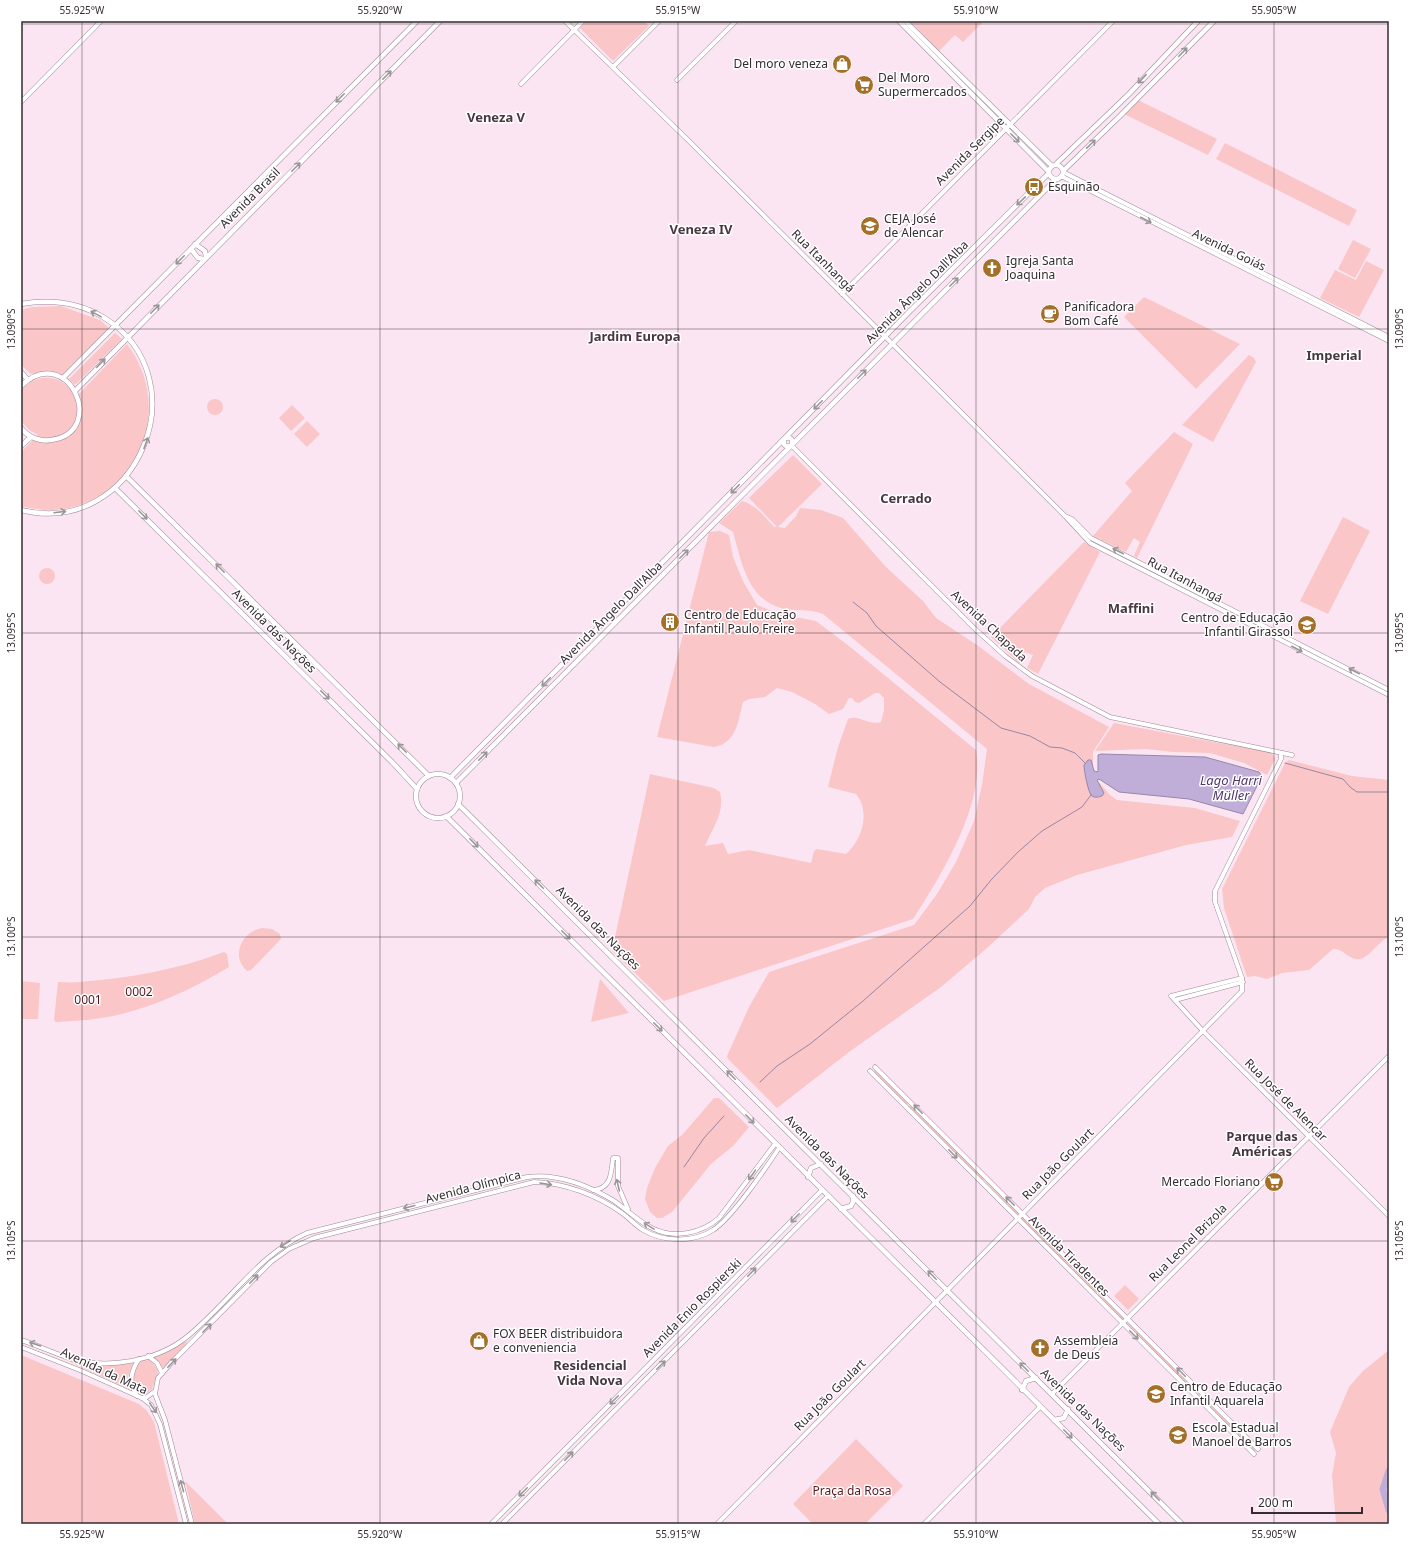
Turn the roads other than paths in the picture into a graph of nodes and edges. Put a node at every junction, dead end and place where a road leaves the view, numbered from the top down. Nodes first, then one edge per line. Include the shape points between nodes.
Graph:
1 (101, 21) edge
2 (417, 21) edge
3 (440, 21) edge
4 (565, 21) edge
5 (583, 21) edge
6 (659, 21) edge
7 (736, 21) edge
8 (898, 21) edge
9 (905, 21) edge
10 (1113, 21) edge
11 (1198, 21) edge
12 (1214, 21) edge
13 (574, 30) junction
14 (613, 67) junction
15 (677, 80) dead end
16 (521, 84) dead end
17 (21, 102) edge
18 (1117, 105) junction
19 (1120, 116) junction
20 (1008, 127) junction
21 (1054, 165) junction
22 (1048, 172) junction
23 (1062, 173) junction
24 (1056, 179) junction
25 (985, 237) junction
26 (993, 243) junction
27 (196, 244) junction
28 (191, 249) junction
29 (205, 258) junction
30 (842, 294) junction
31 (21, 304) edge
32 (115, 325) junction
33 (127, 336) junction
34 (1389, 337) edge
35 (885, 338) junction
36 (1389, 341) edge
37 (892, 344) junction
38 (21, 372) edge
39 (63, 378) junction
40 (28, 380) junction
41 (21, 386) edge
42 (75, 391) junction
43 (21, 428) edge
44 (31, 436) junction
45 (785, 439) junction
46 (791, 445) junction
47 (21, 446) edge
48 (127, 477) junction
49 (115, 488) junction
50 (21, 510) edge
51 (1065, 516) junction
52 (1389, 690) edge
53 (1389, 695) edge
54 (1275, 751) junction
55 (1281, 753) junction
56 (1281, 759) junction
57 (1276, 768) junction
58 (429, 776) junction
59 (450, 778) junction
60 (456, 783) junction
61 (417, 789) junction
62 (458, 804) junction
63 (446, 816) junction
64 (1243, 980) junction
65 (1175, 1000) junction
66 (1203, 1031) junction
67 (1389, 1056) edge
68 (875, 1066) dead end
69 (870, 1071) dead end
70 (1309, 1136) junction
71 (777, 1146) junction
72 (821, 1164) junction
73 (808, 1177) junction
74 (592, 1190) junction
75 (822, 1190) junction
76 (828, 1196) junction
77 (853, 1196) junction
78 (628, 1209) junction
79 (841, 1209) junction
80 (1023, 1214) junction
81 (1389, 1216) edge
82 (1018, 1219) junction
83 (947, 1290) junction
84 (935, 1302) junction
85 (1127, 1318) junction
86 (1122, 1323) junction
87 (21, 1340) edge
88 (179, 1342) joint
89 (21, 1347) edge
90 (186, 1348) joint
91 (148, 1356) junction
92 (139, 1359) junction
93 (162, 1373) junction
94 (1036, 1378) junction
95 (1022, 1390) junction
96 (155, 1391) junction
97 (1052, 1394) junction
98 (140, 1397) junction
99 (1040, 1407) junction
100 (1068, 1409) junction
101 (1054, 1420) junction
102 (1258, 1449) dead end
103 (1254, 1454) dead end
104 (186, 1524) edge
105 (192, 1524) edge
106 (491, 1524) edge
107 (502, 1524) edge
108 (717, 1524) edge
109 (924, 1524) edge
110 (1160, 1524) edge
111 (1182, 1524) edge

1 - 17 street
2 -> 27 main road, Avenida Brasil
29 -> 3 main road, Avenida Brasil
4 - 13 street, Rua Itanhangá
5 - 13 street
6 - 14 street
7 - 15 street
8 - 20 main road
9 - 20 main road
10 - 20 street, Avenida Sergipe
11 -> 18 main road
19 -> 12 main road
13 - 14 street, Rua Itanhangá
13 - 16 street
14 - 30 street, Rua Itanhangá
18 - 19 main road via 1116,112
18 - 21 main road
23 -> 19 main road
20 - 21 main road
20 -> 22 main road
20 - 30 street, Avenida Sergipe
21 - 22 main road
21 - 23 main road via 1061,167
22 - 24 main road via 1050,177
22 -> 25 main road, Avenida Ângelo Dall'Alba
23 - 24 main road
23 - 34 street, Avenida Goiás
23 -> 36 street, Avenida Goiás
24 - 26 main road, Avenida Ângelo Dall'Alba
25 - 26 main road
25 - 35 main road, Avenida Ângelo Dall'Alba
37 -> 26 main road, Avenida Ângelo Dall'Alba
27 - 28 main road, Avenida Brasil
27 - 29 main road via 205,251
28 - 29 main road via 198,258
28 -> 32 main road, Avenida Brasil
33 -> 29 main road, Avenida Brasil
30 - 35 street, Rua Itanhangá
32 -> 31 main road via 90,310 74,305 38,302
32 - 33 main road
32 - 39 main road, Avenida Brasil
42 -> 33 main road, Avenida Brasil
48 -> 33 main road via 147,442 152,407 147,372
35 - 37 street, Rua Itanhangá
35 -> 45 main road, Avenida Ângelo Dall'Alba
46 -> 37 main road, Avenida Ângelo Dall'Alba
37 - 51 street, Rua Itanhangá
38 - 40 main road
39 - 40 main road via 48,374
39 - 42 main road
40 - 41 main road
42 - 44 main road via 79,400 79,414 70,431 52,440 41,440
43 - 44 main road
44 - 47 main road
45 - 46 main road via 785,445
45 -> 59 main road, Avenida Ângelo Dall'Alba
46 - 54 street, Avenida Chapada via 974,628 1032,676 1110,717
60 -> 46 main road, Avenida Ângelo Dall'Alba
48 - 49 main road
58 -> 48 main road, Avenida das Nações
50 -> 49 main road via 46,513 80,508 94,503
49 -> 61 main road, Avenida das Nações
52 -> 51 street, Rua Itanhangá via 1091,538 1072,519
51 -> 53 street, Rua Itanhangá via 1090,543
54 - 55 street, Avenida Chapada
54 - 57 street
55 - 56 street
55 - 56 street, Avenida Chapada via 1292,755
56 - 57 street
57 - 64 street via 1215,891 1215,902
58 - 59 main road via 440,774
58 - 61 main road
59 - 60 main road
60 - 62 main road via 460,793
61 - 63 main road via 417,802 425,813 439,818
62 - 63 main road
72 -> 62 main road, Avenida das Nações
63 -> 71 main road
64 - 65 street
64 - 65 street, Rua José de Alencar via 1171,996
64 - 66 street, Rua João Goulart via 1242,991
65 - 66 street, Rua José de Alencar
66 - 70 street, Rua José de Alencar
66 - 80 street, Rua João Goulart
67 - 70 street, Rua Leonel Brizola
80 -> 68 street, Avenida Tiradentes
69 -> 82 street, Avenida Tiradentes
70 - 81 street, Rua José de Alencar
70 - 85 street, Rua Leonel Brizola
71 - 73 main road
71 -> 78 street, Avenida Olímpica via 725,1211 708,1226 687,1233 662,1232 653,1229
90 -> 71 street, Avenida Olímpica via 280,1254 314,1238 534,1182 566,1187 590,1195 609,1204 652,1235 675,1240 692,1238 712,1231 724,1220
72 - 73 main road via 811,1168
72 - 77 main road, Avenida das Nações
73 - 75 main road
74 - 78 street, Avenida Olímpica
78 -> 74 street, Avenida Olímpica via 618,1186 618,1158 613,1158 610,1179 604,1186
74 -> 88 street, Avenida Olímpica via 559,1179 527,1177 307,1233 272,1254 202,1323
75 - 76 main road
75 -> 106 street, Avenida Enio Rospierski
76 - 79 main road
107 -> 76 street, Avenida Enio Rospierski
77 - 79 main road via 851,1206
83 -> 77 main road, Avenida das Nações
79 - 84 main road
80 - 82 street, Rua João Goulart
80 - 85 street, Avenida Tiradentes
82 - 83 street, Rua João Goulart
82 - 86 street, Avenida Tiradentes
83 - 84 street, Rua João Goulart
94 -> 83 main road, Avenida das Nações
84 - 95 main road
84 - 108 street, Rua João Goulart
85 - 86 street, Rua Leonel Brizola
102 -> 85 street, Avenida Tiradentes
86 - 97 street, Rua Leonel Brizola
86 -> 103 street, Avenida Tiradentes
92 -> 87 street, Avenida da Mata via 81,1361
88 - 91 street, Avenida da Mata
89 - 98 street, Avenida da Mata
93 -> 90 street, Avenida da Mata
91 - 92 street, Avenida da Mata
91 - 93 street via 159,1366
92 - 98 street via 131,1378 132,1386
93 - 96 street, Avenida da Mata
94 - 95 main road via 1026,1381
94 - 97 main road, Avenida das Nações
95 - 99 main road
96 - 98 street via 147,1397
105 -> 96 street, Avenida da Mata
97 - 100 main road, Avenida das Nações
98 -> 104 street, Avenida da Mata via 153,1407 158,1417
99 - 101 main road
99 - 109 street
100 - 101 main road via 1064,1418
111 -> 100 main road, Avenida das Nações
101 -> 110 main road

